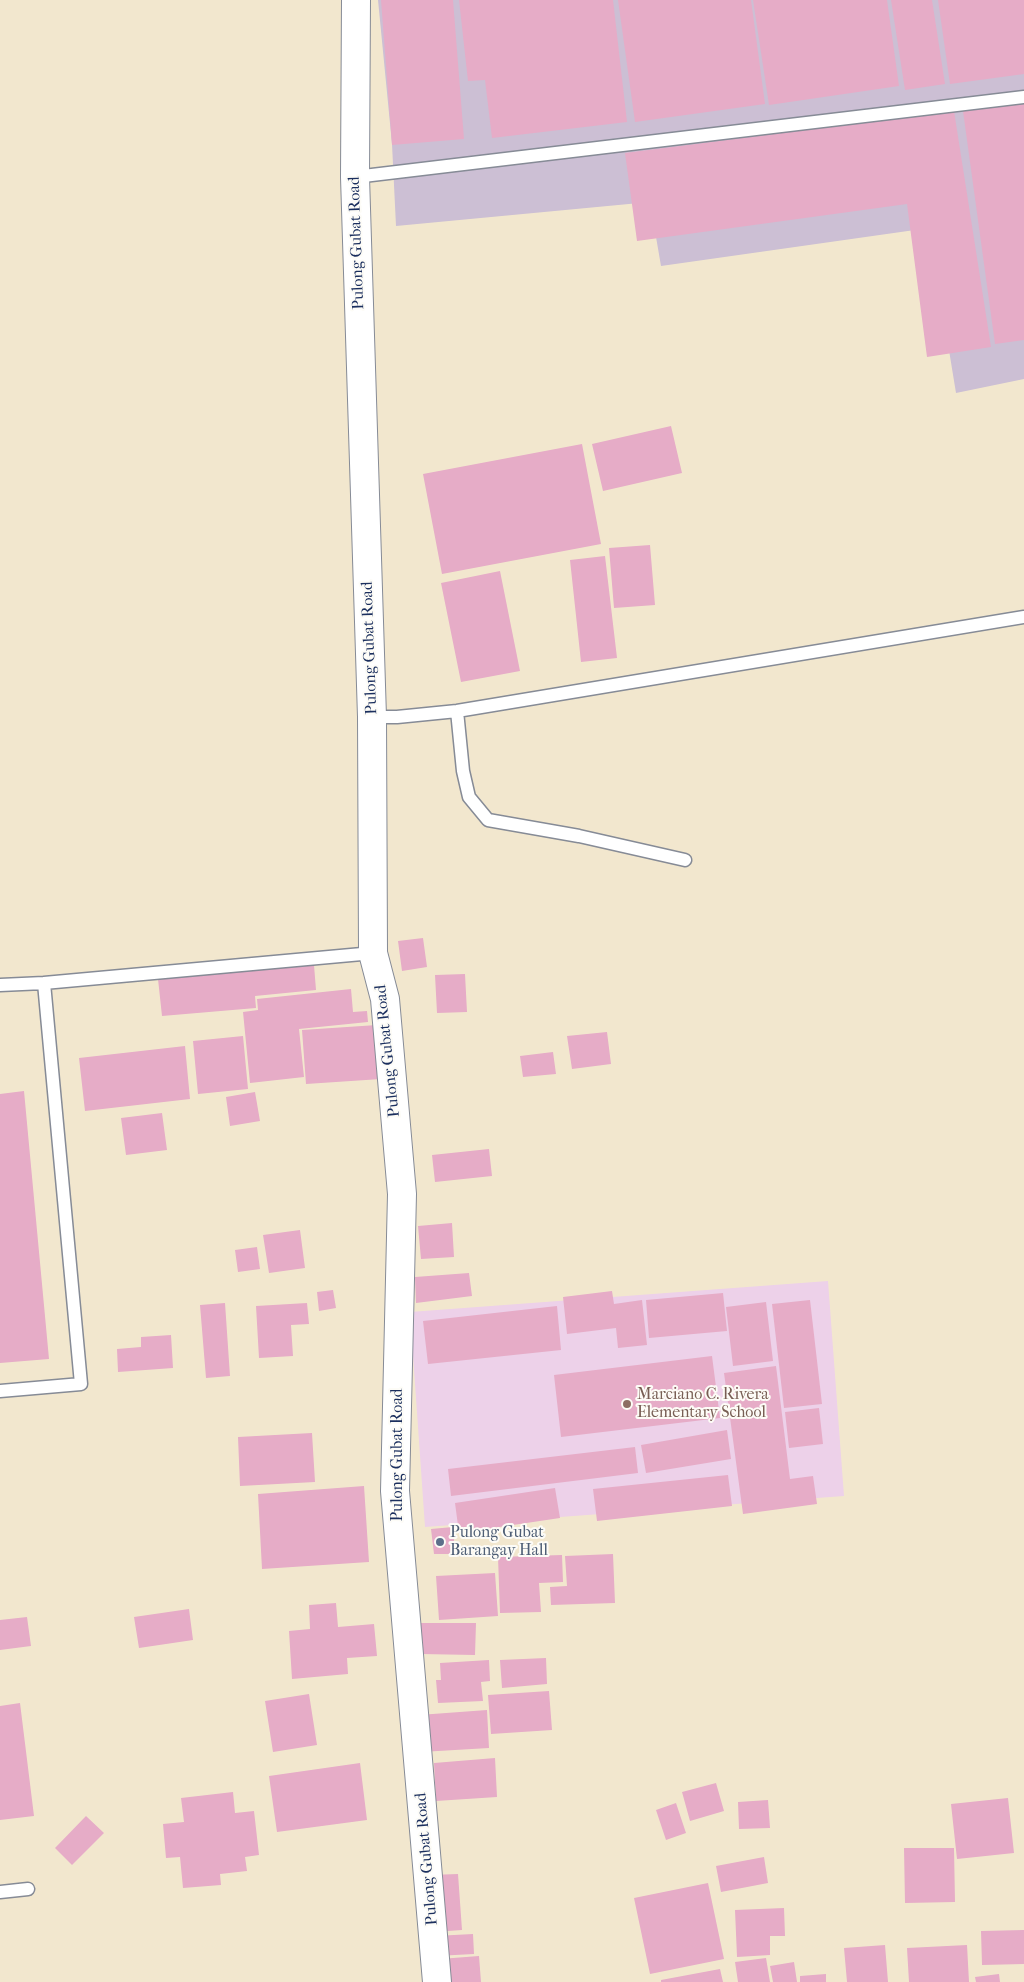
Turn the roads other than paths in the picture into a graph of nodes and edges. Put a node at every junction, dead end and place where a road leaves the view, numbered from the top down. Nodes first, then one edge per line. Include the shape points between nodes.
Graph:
1 (356, 0) edge
2 (1024, 97) edge
3 (355, 177) junction
4 (1024, 617) edge
5 (457, 711) junction
6 (372, 717) junction
7 (685, 860) dead end
8 (373, 953) junction
9 (44, 984) junction
10 (0, 985) edge
11 (0, 1390) edge
12 (28, 1889) dead end
13 (0, 1892) edge
14 (437, 1982) edge

1 - 3 main road, Pulong Gubat Road
2 - 3 lane
3 - 6 main road, Pulong Gubat Road
4 - 5 lane
5 - 6 lane
5 - 7 lane via 469,797 488,820
6 - 8 main road, Pulong Gubat Road
8 - 9 lane
8 - 14 main road, Pulong Gubat Road via 386,999 402,1194 396,1491
9 - 10 lane
9 - 11 lane via 81,1384
12 - 13 lane

